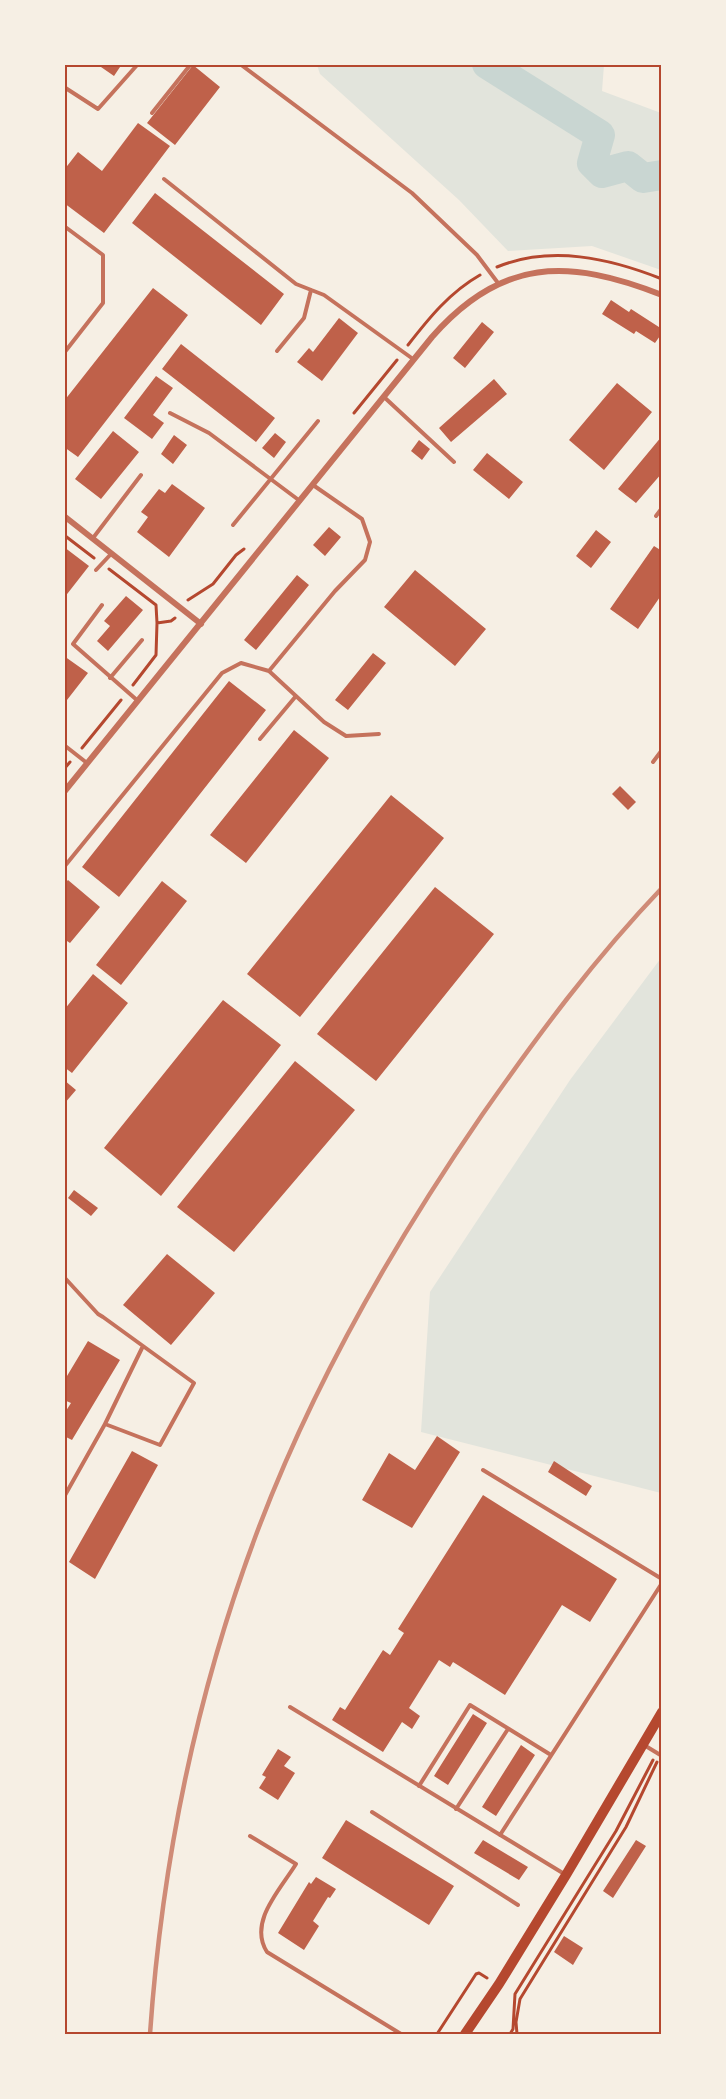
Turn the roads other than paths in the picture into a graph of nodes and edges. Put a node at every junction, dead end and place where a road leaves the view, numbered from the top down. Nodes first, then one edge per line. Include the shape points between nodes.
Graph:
1 (138, 64) edge
2 (191, 64) edge
3 (240, 64) edge
4 (64, 87) edge
5 (152, 113) dead end
6 (164, 179) dead end
7 (64, 226) edge
8 (498, 284) junction
9 (311, 290) junction
10 (662, 294) edge
11 (277, 351) dead end
12 (64, 353) edge
13 (414, 360) junction
14 (384, 397) junction
15 (170, 413) dead end
16 (318, 421) dead end
17 (454, 462) dead end
18 (141, 475) dead end
19 (271, 479) junction
20 (313, 485) junction
21 (300, 501) junction
22 (662, 508) edge
23 (64, 516) edge
24 (656, 516) dead end
25 (233, 525) dead end
26 (93, 538) junction
27 (112, 553) junction
28 (96, 570) dead end
29 (102, 605) dead end
30 (201, 624) junction
31 (142, 640) dead end
32 (269, 671) junction
33 (110, 678) junction
34 (296, 696) junction
35 (138, 701) junction
36 (379, 734) dead end
37 (260, 739) dead end
38 (64, 745) edge
39 (662, 750) edge
40 (653, 762) dead end
41 (87, 764) junction
42 (64, 792) edge
43 (64, 867) edge
44 (64, 1277) edge
45 (143, 1346) junction
46 (105, 1424) junction
47 (483, 1470) dead end
48 (64, 1497) edge
49 (662, 1581) edge
50 (290, 1707) dead end
51 (662, 1712) edge
52 (508, 1729) junction
53 (642, 1743) junction
54 (551, 1755) junction
55 (660, 1755) edge
56 (419, 1786) junction
57 (456, 1809) junction
58 (372, 1812) dead end
59 (500, 1835) junction
60 (250, 1836) dead end
61 (566, 1875) junction
62 (518, 1905) dead end
63 (401, 2034) edge
64 (465, 2034) edge

1 - 4 lane via 98,109
2 - 5 lane
3 - 8 lane via 412,193 477,255
6 - 9 lane via 296,284
7 - 12 lane via 103,255 103,303
8 - 10 street via 529,273 576,272
8 - 13 street via 479,293 453,314
9 - 11 lane via 304,318
9 - 13 lane via 324,295
13 - 14 street
14 - 17 lane
14 - 20 street
15 - 19 lane via 209,433
16 - 19 lane
18 - 26 lane
19 - 21 lane
19 - 25 lane
20 - 21 street
20 - 32 lane via 362,519 370,542 365,560
21 - 30 street
22 - 24 lane
23 - 26 street
26 - 27 street
27 - 28 lane
27 - 30 street
29 - 33 lane via 72,644
30 - 35 street
31 - 33 lane
32 - 34 lane
32 - 43 lane via 241,663 222,673
33 - 35 lane
34 - 36 lane via 346,736
34 - 37 lane
35 - 41 street
38 - 41 lane
39 - 40 lane
41 - 42 street
44 - 45 lane via 98,1314
45 - 46 lane
45 - 46 lane via 194,1383 160,1445
46 - 48 lane
47 - 49 lane
49 - 54 lane
50 - 56 lane
51 - 53 main road
52 - 54 lane
52 - 56 lane via 470,1705
52 - 57 lane
53 - 55 lane
53 - 61 main road
54 - 59 lane
56 - 57 lane
57 - 59 lane
58 - 62 lane
59 - 61 lane
60 - 63 lane via 296,1864 261,1921 262,1944 267,1952
61 - 64 main road

